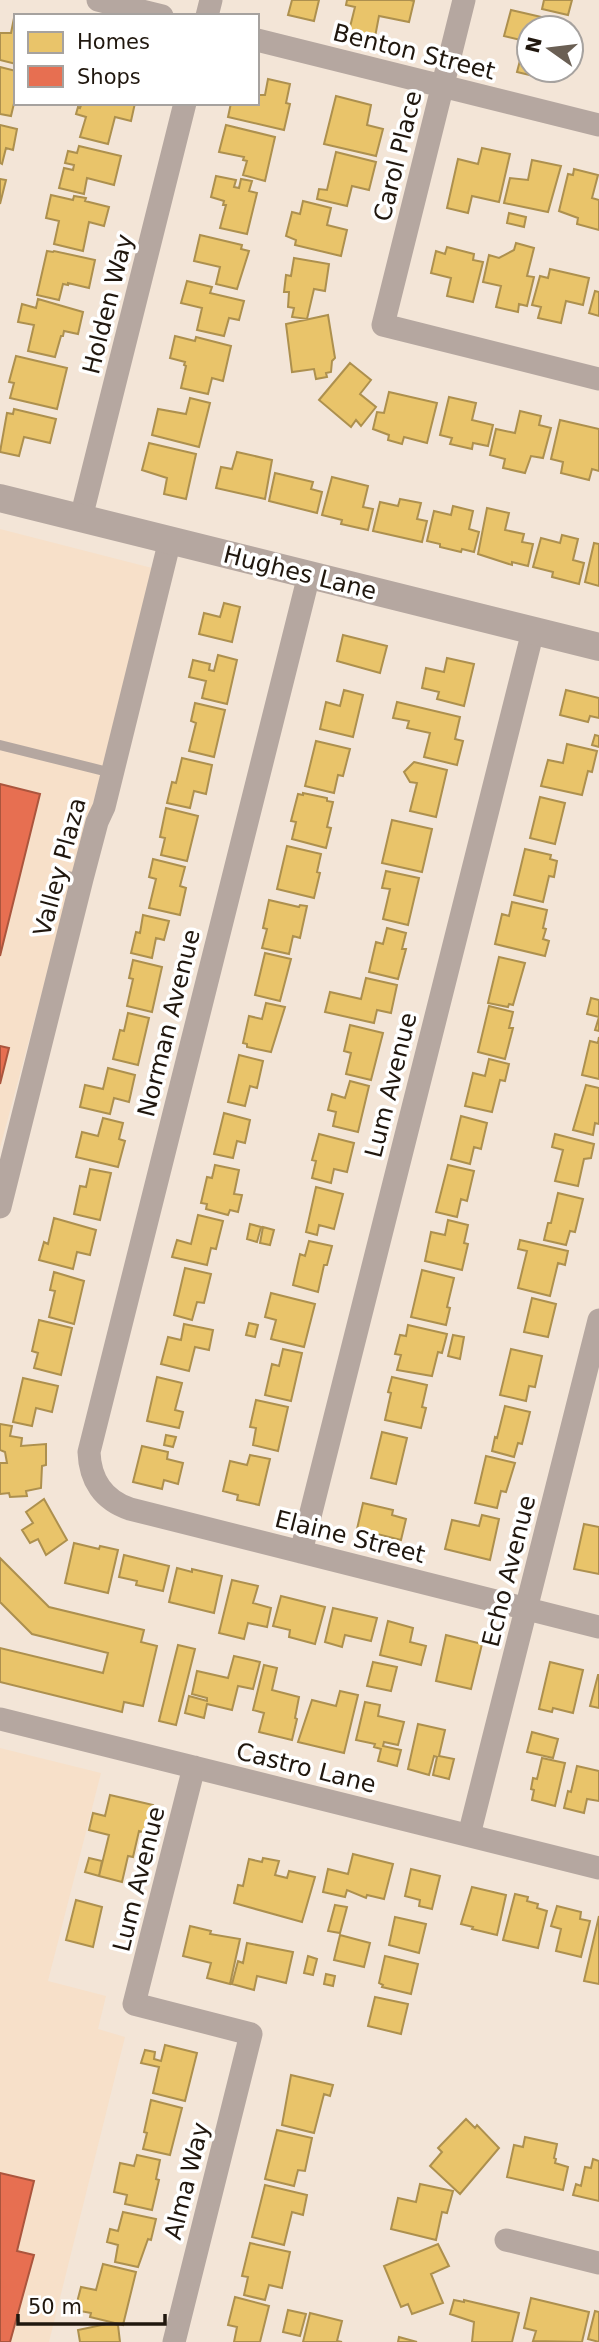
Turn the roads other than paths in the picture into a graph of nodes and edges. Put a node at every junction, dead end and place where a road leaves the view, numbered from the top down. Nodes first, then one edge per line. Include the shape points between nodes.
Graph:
1 (98, 0) edge
2 (464, 0) edge
3 (154, 14) edge
4 (259, 40) edge
5 (443, 86) junction
6 (184, 105) edge
7 (599, 125) edge
8 (599, 379) edge
9 (0, 498) edge
10 (81, 518) junction
11 (170, 540) junction
12 (309, 575) junction
13 (533, 631) junction
14 (599, 647) edge
15 (0, 744) edge
16 (111, 773) junction
17 (0, 1207) edge
18 (599, 1320) edge
19 (591, 1385) edge
20 (96, 1484) joint
21 (301, 1552) junction
22 (526, 1609) junction
23 (599, 1627) edge
24 (0, 1719) edge
25 (194, 1767) junction
26 (470, 1835) junction
27 (599, 1868) edge
28 (251, 2034) joint
29 (506, 2240) dead end
30 (599, 2263) edge
31 (174, 2342) edge

1 - 3 street
2 - 5 street, Carol Place
4 - 5 street, Benton Street
5 - 7 street, Benton Street
5 - 8 street, Carol Place via 383,325
6 - 10 street, Holden Way
9 - 10 street, Hughes Lane
10 - 11 street, Hughes Lane
11 - 12 street, Hughes Lane
11 - 16 street, Valley Plaza
12 - 13 street, Hughes Lane
12 - 20 street, Norman Avenue via 89,1452
13 - 14 street, Hughes Lane
13 - 21 street, Lum Avenue
15 - 16 lane
16 - 17 street, Valley Plaza via 104,807 72,877
18 - 19 street, Echo Avenue
19 - 22 street, Echo Avenue
20 - 21 street, Elaine Street via 106,1497 130,1509
21 - 22 street, Elaine Street
22 - 23 street, Elaine Street
22 - 26 street, Echo Avenue
24 - 25 street, Castro Lane
25 - 26 street, Castro Lane
25 - 28 street, Lum Avenue via 134,2004
26 - 27 street, Castro Lane
28 - 31 street, Alma Way
29 - 30 street

